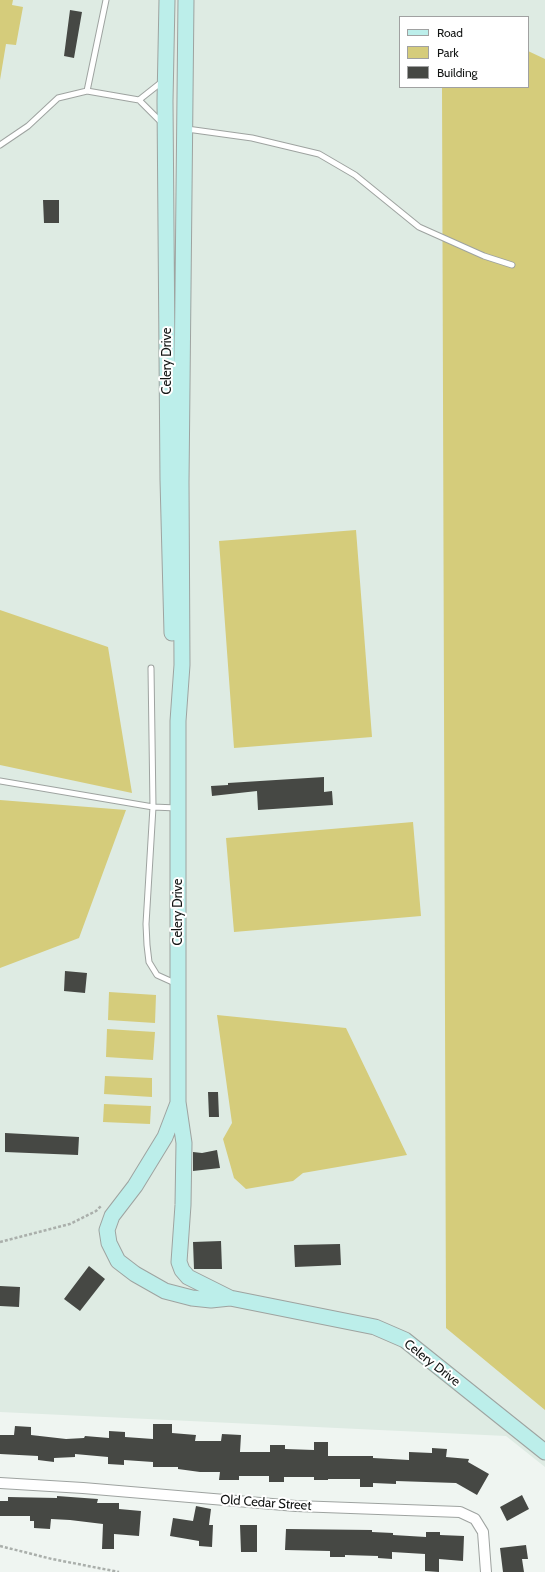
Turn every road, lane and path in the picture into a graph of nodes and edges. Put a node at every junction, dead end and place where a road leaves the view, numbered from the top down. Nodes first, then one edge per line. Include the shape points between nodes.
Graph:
1 (106, 0) edge
2 (167, 0) edge
3 (186, 0) edge
4 (166, 78) junction
5 (86, 91) junction
6 (139, 100) junction
7 (165, 126) junction
8 (184, 129) junction
9 (0, 145) edge
10 (512, 265) dead end
11 (151, 668) dead end
12 (178, 721) junction
13 (0, 781) edge
14 (153, 807) junction
15 (178, 808) junction
16 (178, 984) junction
17 (178, 1102) junction
18 (107, 1201) dead end
19 (0, 1242) edge
20 (230, 1298) junction
21 (545, 1452) edge
22 (0, 1483) edge
23 (0, 1546) edge
24 (120, 1572) edge
25 (486, 1572) edge

1 - 5 lane
2 - 4 street, Celery Drive
3 - 8 street, Celery Drive
4 - 6 lane
4 - 7 street, Celery Drive
5 - 6 lane
5 - 9 lane via 58,98 28,126
6 - 7 lane
7 - 12 street, Celery Drive via 168,488 172,665
8 - 10 lane via 252,138 319,154 355,175 419,227 484,256
8 - 12 street, Celery Drive via 182,665
11 - 14 lane
12 - 15 street, Celery Drive
13 - 14 lane
14 - 15 lane
14 - 16 lane via 147,945 150,962 157,976
15 - 16 street, Celery Drive
16 - 17 street, Celery Drive
17 - 20 street, Celery Drive via 184,1143 179,1262 188,1277
17 - 20 street, Celery Drive via 165,1137 135,1186 112,1216 107,1230 109,1243 118,1260 135,1274 165,1291 192,1298
18 - 19 path via 96,1211 70,1224
20 - 21 street, Celery Drive via 375,1327 405,1340
22 - 25 street, Old Cedar Street via 296,1506 460,1512 475,1519 483,1532
23 - 24 path

